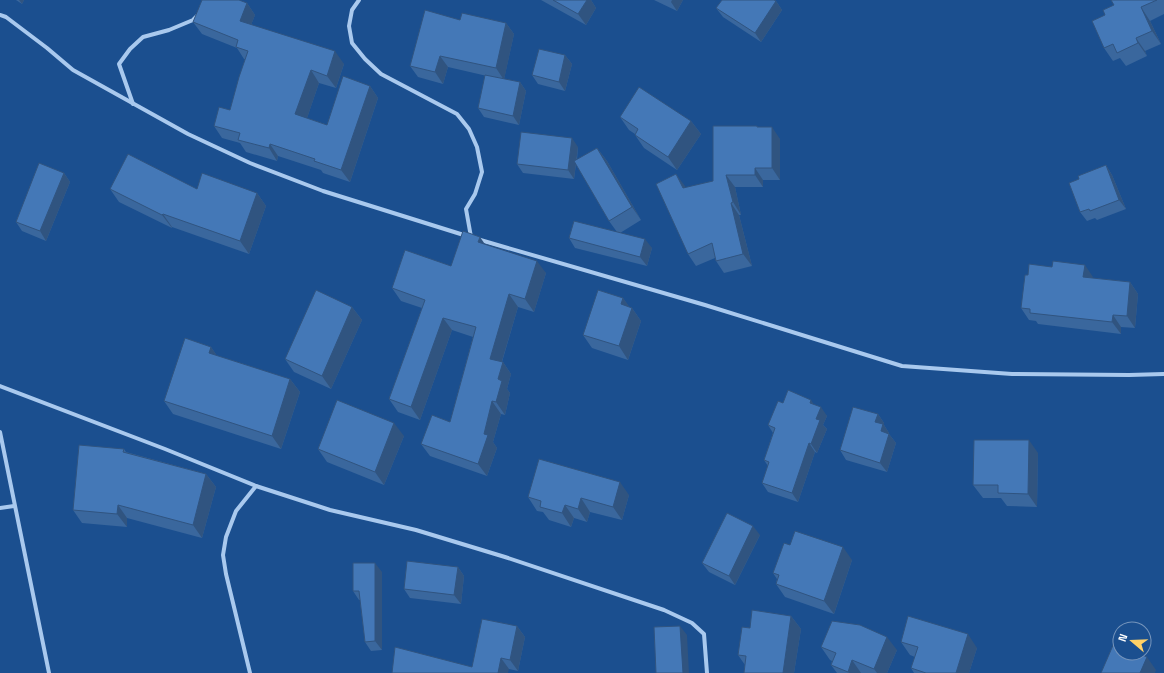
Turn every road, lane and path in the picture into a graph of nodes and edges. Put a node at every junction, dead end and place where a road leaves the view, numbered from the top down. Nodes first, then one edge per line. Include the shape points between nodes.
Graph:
1 (359, 0) edge
2 (202, 11) edge
3 (0, 15) edge
4 (133, 104) junction
5 (472, 237) junction
6 (1164, 374) edge
7 (0, 386) edge
8 (0, 432) edge
9 (256, 486) junction
10 (14, 506) junction
11 (0, 508) edge
12 (49, 673) edge
13 (250, 673) edge
14 (707, 673) edge

1 - 5 street via 352,10 350,26 352,43 365,59 381,74 458,114 469,129 477,147 482,172 475,194 466,209
2 - 4 street via 193,20 169,30 143,36 130,48 119,64
3 - 4 street via 6,17 73,70
4 - 5 street via 188,134 250,163 323,191
5 - 6 street via 902,366 1012,374
7 - 9 street
8 - 10 street
9 - 13 street via 236,511 226,537 223,555
9 - 14 street via 330,510 416,530 506,557 664,610 692,623 704,634
10 - 11 street
10 - 12 street

